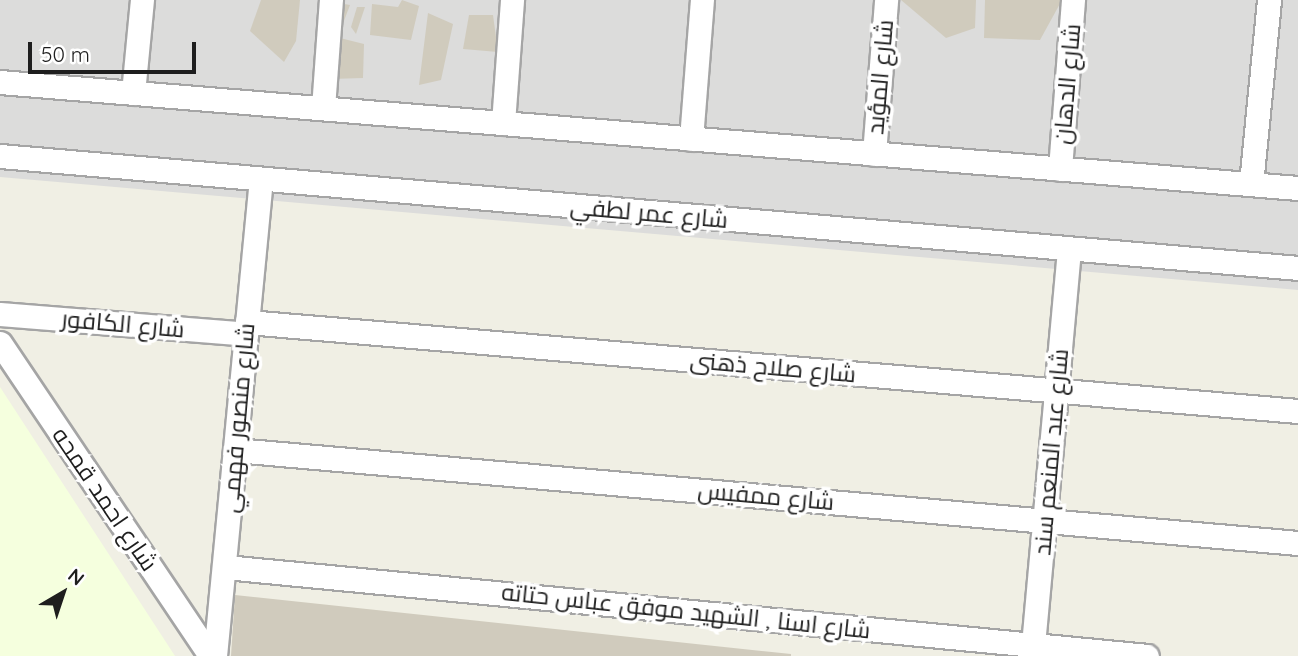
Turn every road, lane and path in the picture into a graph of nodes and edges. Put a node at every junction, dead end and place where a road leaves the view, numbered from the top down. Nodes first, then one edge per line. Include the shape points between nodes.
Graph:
1 (142, 0) edge
2 (331, 0) edge
3 (512, 0) edge
4 (702, 0) edge
5 (886, 0) edge
6 (1073, 0) edge
7 (1269, 0) edge
8 (0, 82) edge
9 (133, 93) junction
10 (323, 108) junction
11 (503, 124) junction
12 (691, 139) junction
13 (874, 154) junction
14 (0, 156) edge
15 (1060, 169) junction
16 (261, 180) junction
17 (1251, 184) junction
18 (1298, 188) edge
19 (1069, 249) junction
20 (1298, 268) edge
21 (0, 314) edge
22 (247, 328) junction
23 (0, 343) edge
24 (1057, 391) junction
25 (1298, 411) edge
26 (235, 450) junction
27 (1044, 521) junction
28 (1298, 543) edge
29 (225, 567) junction
30 (1032, 651) edge
31 (213, 656) edge
32 (1147, 656) edge

1 - 9 street
2 - 10 street
3 - 11 street
4 - 12 street
5 - 13 street, شارع المؤيد
6 - 15 street, شارع الدهان
7 - 17 street
8 - 9 street
9 - 10 street
10 - 11 street
11 - 12 street
12 - 13 street
13 - 15 street
14 - 16 street, شارع عمر لطفي
15 - 17 street
16 - 19 street, شارع عمر لطفي
16 - 22 street, شارع منصور فهمي
17 - 18 street
19 - 20 street, شارع عمر لطفي
19 - 24 street, شارع عبد المنعم سند
21 - 22 street, شارع الكافور
22 - 24 street, شارع صلاح ذهنى
22 - 26 street, شارع منصور فهمي
23 - 31 street, شارع احمد قمحه
24 - 25 street, شارع صلاح ذهنى
24 - 27 street, شارع عبد المنعم سند
26 - 27 street, شارع ممفيس
26 - 29 street, شارع منصور فهمي
27 - 28 street, شارع ممفيس
27 - 30 street, شارع عبد المنعم سند
29 - 30 street, شارع اسنا , الشهيد موفق عباس حتاته
29 - 31 street, شارع منصور فهمي
30 - 32 street, شارع اسنا , الشهيد موفق عباس حتاته

